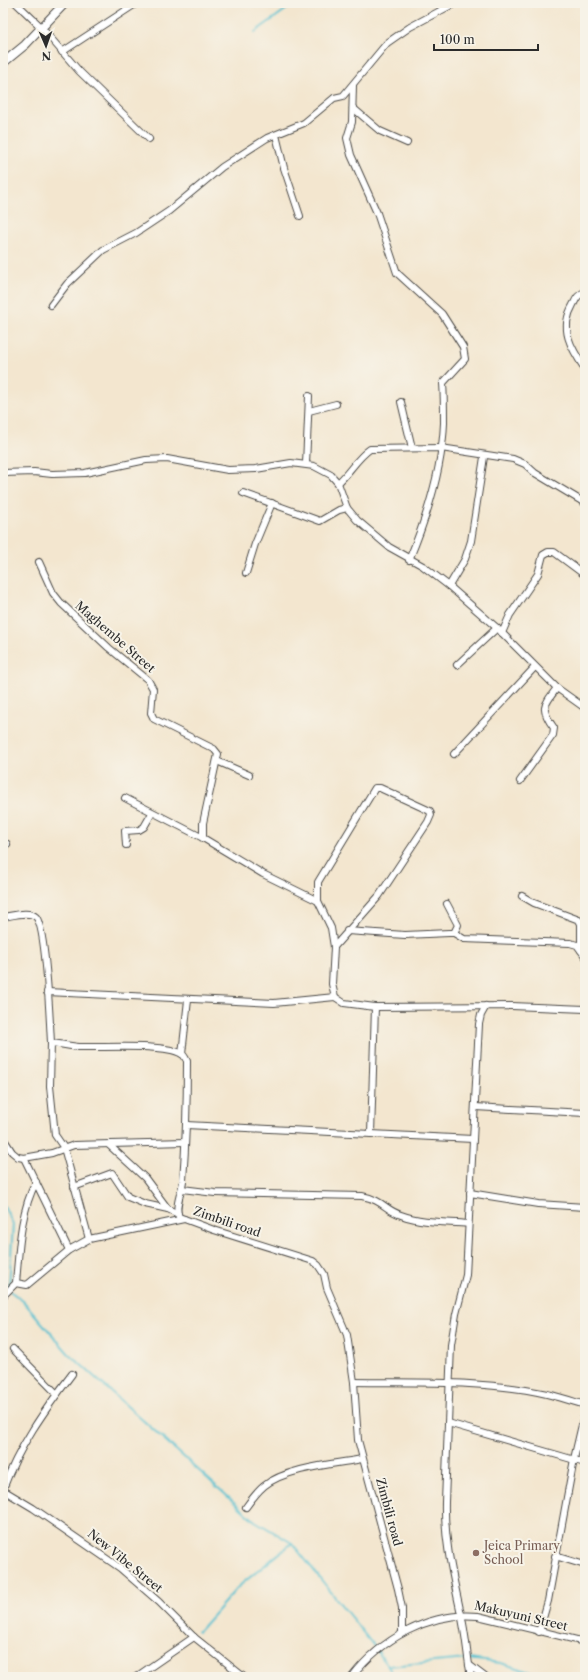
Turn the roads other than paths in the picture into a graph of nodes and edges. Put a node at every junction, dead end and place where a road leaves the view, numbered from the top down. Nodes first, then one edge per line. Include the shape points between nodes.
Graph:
1 (16, 3) edge
2 (65, 3) edge
3 (137, 3) edge
4 (455, 3) edge
5 (41, 27) junction
6 (62, 52) junction
7 (3, 63) edge
8 (353, 85) junction
9 (353, 108) junction
10 (276, 135) junction
11 (149, 139) dead end
12 (407, 143) dead end
13 (300, 216) dead end
14 (585, 292) edge
15 (51, 305) dead end
16 (585, 369) edge
17 (309, 396) dead end
18 (401, 402) dead end
19 (336, 404) dead end
20 (309, 411) junction
21 (412, 448) junction
22 (441, 448) junction
23 (484, 457) dead end
24 (306, 464) junction
25 (3, 473) edge
26 (338, 483) junction
27 (243, 492) dead end
28 (272, 503) junction
29 (585, 503) edge
30 (347, 508) junction
31 (409, 560) junction
32 (39, 562) dead end
33 (246, 573) dead end
34 (585, 575) edge
35 (449, 586) junction
36 (500, 630) junction
37 (457, 665) dead end
38 (535, 667) junction
39 (556, 688) junction
40 (585, 708) edge
41 (454, 754) dead end
42 (218, 761) junction
43 (250, 775) dead end
44 (520, 781) dead end
45 (125, 798) dead end
46 (152, 813) junction
47 (203, 838) junction
48 (126, 845) dead end
49 (522, 896) dead end
50 (318, 901) junction
51 (447, 904) dead end
52 (3, 917) edge
53 (347, 931) junction
54 (454, 933) junction
55 (334, 947) junction
56 (581, 950) junction
57 (585, 956) edge
58 (47, 992) junction
59 (335, 997) junction
60 (188, 1000) junction
61 (486, 1006) junction
62 (375, 1008) junction
63 (585, 1009) edge
64 (51, 1043) junction
65 (182, 1054) junction
66 (474, 1107) junction
67 (585, 1114) edge
68 (186, 1124) junction
69 (371, 1134) junction
70 (473, 1139) junction
71 (4, 1142) edge
72 (185, 1142) junction
73 (109, 1145) junction
74 (64, 1148) junction
75 (24, 1158) junction
76 (36, 1182) junction
77 (74, 1187) junction
78 (182, 1189) junction
79 (470, 1193) junction
80 (585, 1207) edge
81 (168, 1209) junction
82 (178, 1214) junction
83 (184, 1220) junction
84 (468, 1224) junction
85 (89, 1239) junction
86 (69, 1250) junction
87 (16, 1282) junction
88 (3, 1296) edge
89 (12, 1348) dead end
90 (72, 1374) dead end
91 (354, 1382) junction
92 (450, 1384) junction
93 (57, 1394) junction
94 (585, 1405) edge
95 (585, 1412) edge
96 (448, 1423) junction
97 (362, 1459) junction
98 (574, 1459) junction
99 (585, 1463) edge
100 (3, 1490) edge
101 (246, 1507) dead end
102 (555, 1556) junction
103 (585, 1565) edge
104 (461, 1614) junction
105 (539, 1632) junction
106 (402, 1633) junction
107 (194, 1637) junction
108 (585, 1642) edge
109 (469, 1665) junction
110 (136, 1677) edge
111 (244, 1677) edge
112 (352, 1677) edge
113 (471, 1677) edge
114 (485, 1677) edge

1 - 5 street
2 - 5 street
3 - 6 street
4 - 8 street via 410,27 387,43
5 - 6 street
5 - 7 street
6 - 11 street
8 - 9 street
8 - 10 street via 343,96 334,98 304,123
9 - 12 street via 380,131
9 - 22 street via 347,138 351,155 377,213 397,273 442,314 463,347 465,359 443,383 444,423
10 - 13 street
10 - 15 street via 222,167 169,211 136,234 103,250 67,284
14 - 16 street via 580,293 566,321 572,351
17 - 20 street
18 - 21 street
19 - 20 street
20 - 24 street
21 - 22 street
21 - 26 street via 370,449 354,463 349,473
22 - 29 street via 513,459
22 - 31 street via 429,507
23 - 35 street via 471,541 465,559
24 - 25 street via 291,463 244,471 167,459 146,460 85,473
24 - 26 street via 331,475
26 - 30 street
27 - 28 street
28 - 30 street via 320,521
28 - 33 street
30 - 31 street via 374,535
31 - 35 street via 434,573
32 - 42 street, Maghembe Street via 61,604 148,680 153,690 151,713 154,719 214,749 218,754
34 - 36 street via 554,552 543,554 535,579
35 - 36 street
36 - 37 street
36 - 38 street
38 - 39 street
38 - 41 street
39 - 40 street
39 - 44 street via 544,711 544,716 554,728 552,735
42 - 43 street
42 - 47 street via 203,823
45 - 46 street
46 - 47 street
46 - 48 street via 144,827 125,831
47 - 50 street via 263,874
49 - 56 street via 579,920
50 - 53 street via 318,882 375,788 430,811 428,822 379,896
50 - 55 street via 331,928
51 - 54 street via 458,925
52 - 58 street via 29,914 36,917 40,923
53 - 54 street via 404,935
53 - 55 street
54 - 56 street via 464,939 574,943
55 - 59 street via 332,984
56 - 57 street
58 - 60 street
58 - 64 street
59 - 60 street via 274,1003
59 - 62 street via 344,1004
60 - 65 street
61 - 62 street
61 - 63 street
61 - 66 street via 479,1024
62 - 69 street
64 - 65 street via 79,1047 152,1048
64 - 74 street via 50,1086 55,1135
65 - 68 street, Zimbili road via 187,1061
66 - 67 street
66 - 70 street
68 - 69 street
68 - 72 street, Zimbili road
69 - 70 street
70 - 79 street
71 - 75 street via 18,1157
72 - 73 street
72 - 78 street, Zimbili road
73 - 74 street via 85,1144
73 - 81 street via 145,1178
74 - 75 street
74 - 77 street
75 - 76 street
76 - 86 street
76 - 87 street via 27,1204 22,1228
77 - 81 street via 112,1173 128,1197
77 - 85 street
78 - 82 street, Zimbili road
78 - 84 street via 216,1193 362,1196 374,1198 399,1215
79 - 80 street via 538,1204
79 - 84 street
81 - 82 street
82 - 83 street, Zimbili road
83 - 85 street
83 - 91 street, Zimbili road via 313,1261 318,1265 324,1274 327,1288 347,1334
84 - 92 street via 466,1275 451,1345
85 - 86 street
86 - 87 street via 27,1285
87 - 88 street
89 - 93 street
90 - 93 street
91 - 92 street
91 - 97 street, Zimbili road via 355,1415
92 - 94 street via 514,1388
92 - 96 street
93 - 100 street via 28,1436 11,1467
95 - 98 street
96 - 98 street
96 - 104 street via 445,1526 453,1582
97 - 101 street via 280,1477 264,1486
97 - 106 street, Zimbili road via 398,1589 402,1608
98 - 99 street
98 - 102 street
100 - 107 street, New Vibe Street via 39,1511 120,1568
102 - 103 street
102 - 105 street via 548,1601
104 - 105 street, Makuyuni Street
104 - 106 street, Makuyuni Street via 437,1619
104 - 109 street
105 - 108 street, Makuyuni Street
106 - 112 street, Makuyuni Street via 377,1650
107 - 110 street
107 - 111 street, New Vibe Street
109 - 113 street
109 - 114 street

